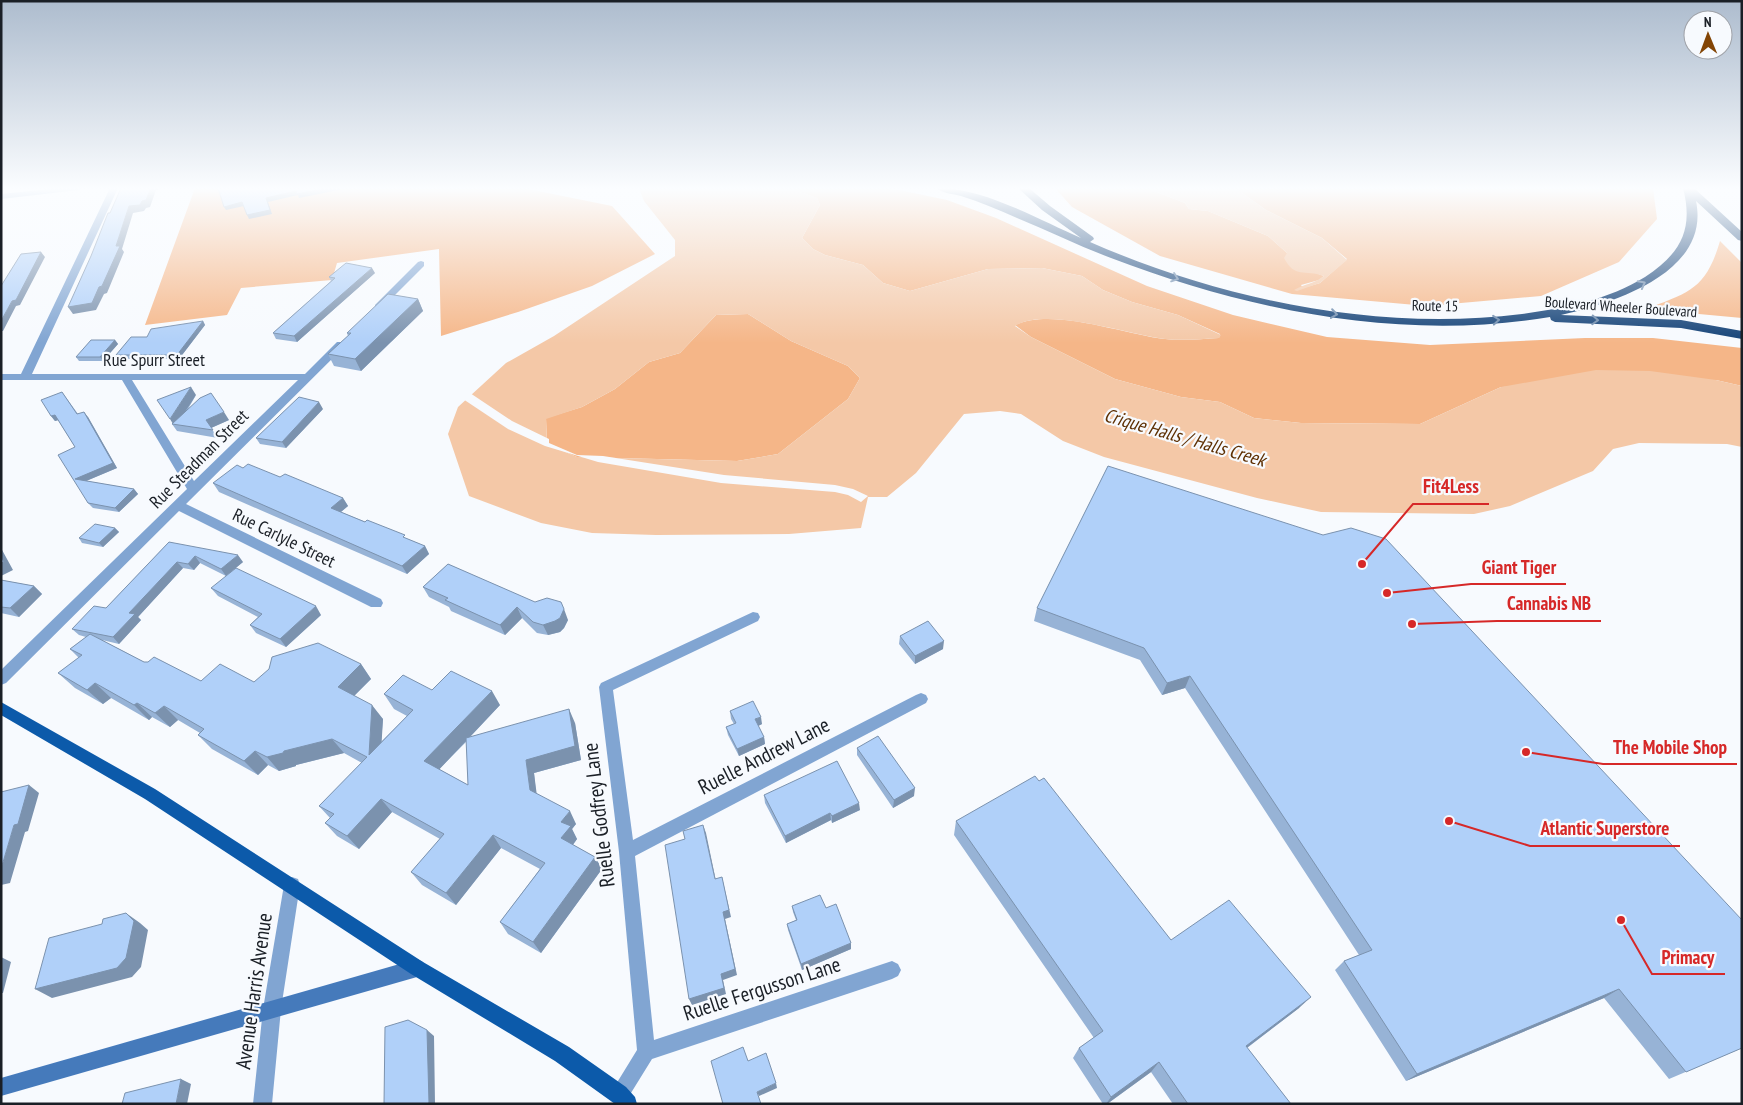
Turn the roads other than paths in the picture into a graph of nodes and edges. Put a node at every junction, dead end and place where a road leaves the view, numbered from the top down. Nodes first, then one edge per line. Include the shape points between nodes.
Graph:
1 (90, 240) edge
2 (1075, 240) edge
3 (1090, 240) edge
4 (1687, 240) edge
5 (1113, 256) junction
6 (421, 264) dead end
7 (367, 317) edge
8 (1529, 317) junction
9 (1742, 335) edge
10 (347, 337) edge
11 (1, 377) edge
12 (25, 377) junction
13 (124, 377) junction
14 (306, 378) junction
15 (193, 489) junction
16 (177, 505) junction
17 (376, 604) dead end
18 (753, 617) dead end
19 (1, 680) edge
20 (921, 699) dead end
21 (1, 708) edge
22 (627, 852) junction
23 (292, 886) junction
24 (417, 968) junction
25 (892, 970) dead end
26 (272, 1009) junction
27 (646, 1052) junction
28 (1, 1087) edge
29 (623, 1099) edge
30 (262, 1104) edge

1 - 12 street
2 - 5 highway
3 - 5 highway
8 -> 4 highway, Route 15 via 1579,308 1622,294 1654,277 1677,257
5 -> 8 highway, Route 15 via 1242,297 1335,314 1436,322
6 - 7 street
8 -> 9 highway, Boulevard Wheeler Boulevard via 1681,324
10 - 14 street, Rue Steadman Street
11 - 12 street, Rue Spurr Street
12 - 13 street, Rue Spurr Street
13 - 14 street, Rue Spurr Street
13 - 15 street
14 - 15 street, Rue Steadman Street
15 - 16 street, Rue Steadman Street
16 - 17 street, Rue Carlyle Street
16 - 19 street, Rue Steadman Street
18 - 22 street, Ruelle Godfrey Lane via 606,686
20 - 22 street, Ruelle Andrew Lane
21 - 23 main road via 150,794
22 - 27 street, Ruelle Godfrey Lane
23 - 24 main road
23 - 26 street, Avenue Harris Avenue
24 - 26 main road
24 - 29 main road via 562,1054
25 - 27 street, Ruelle Fergusson Lane
26 - 28 main road
26 - 30 street, Avenue Harris Avenue
27 - 29 street

